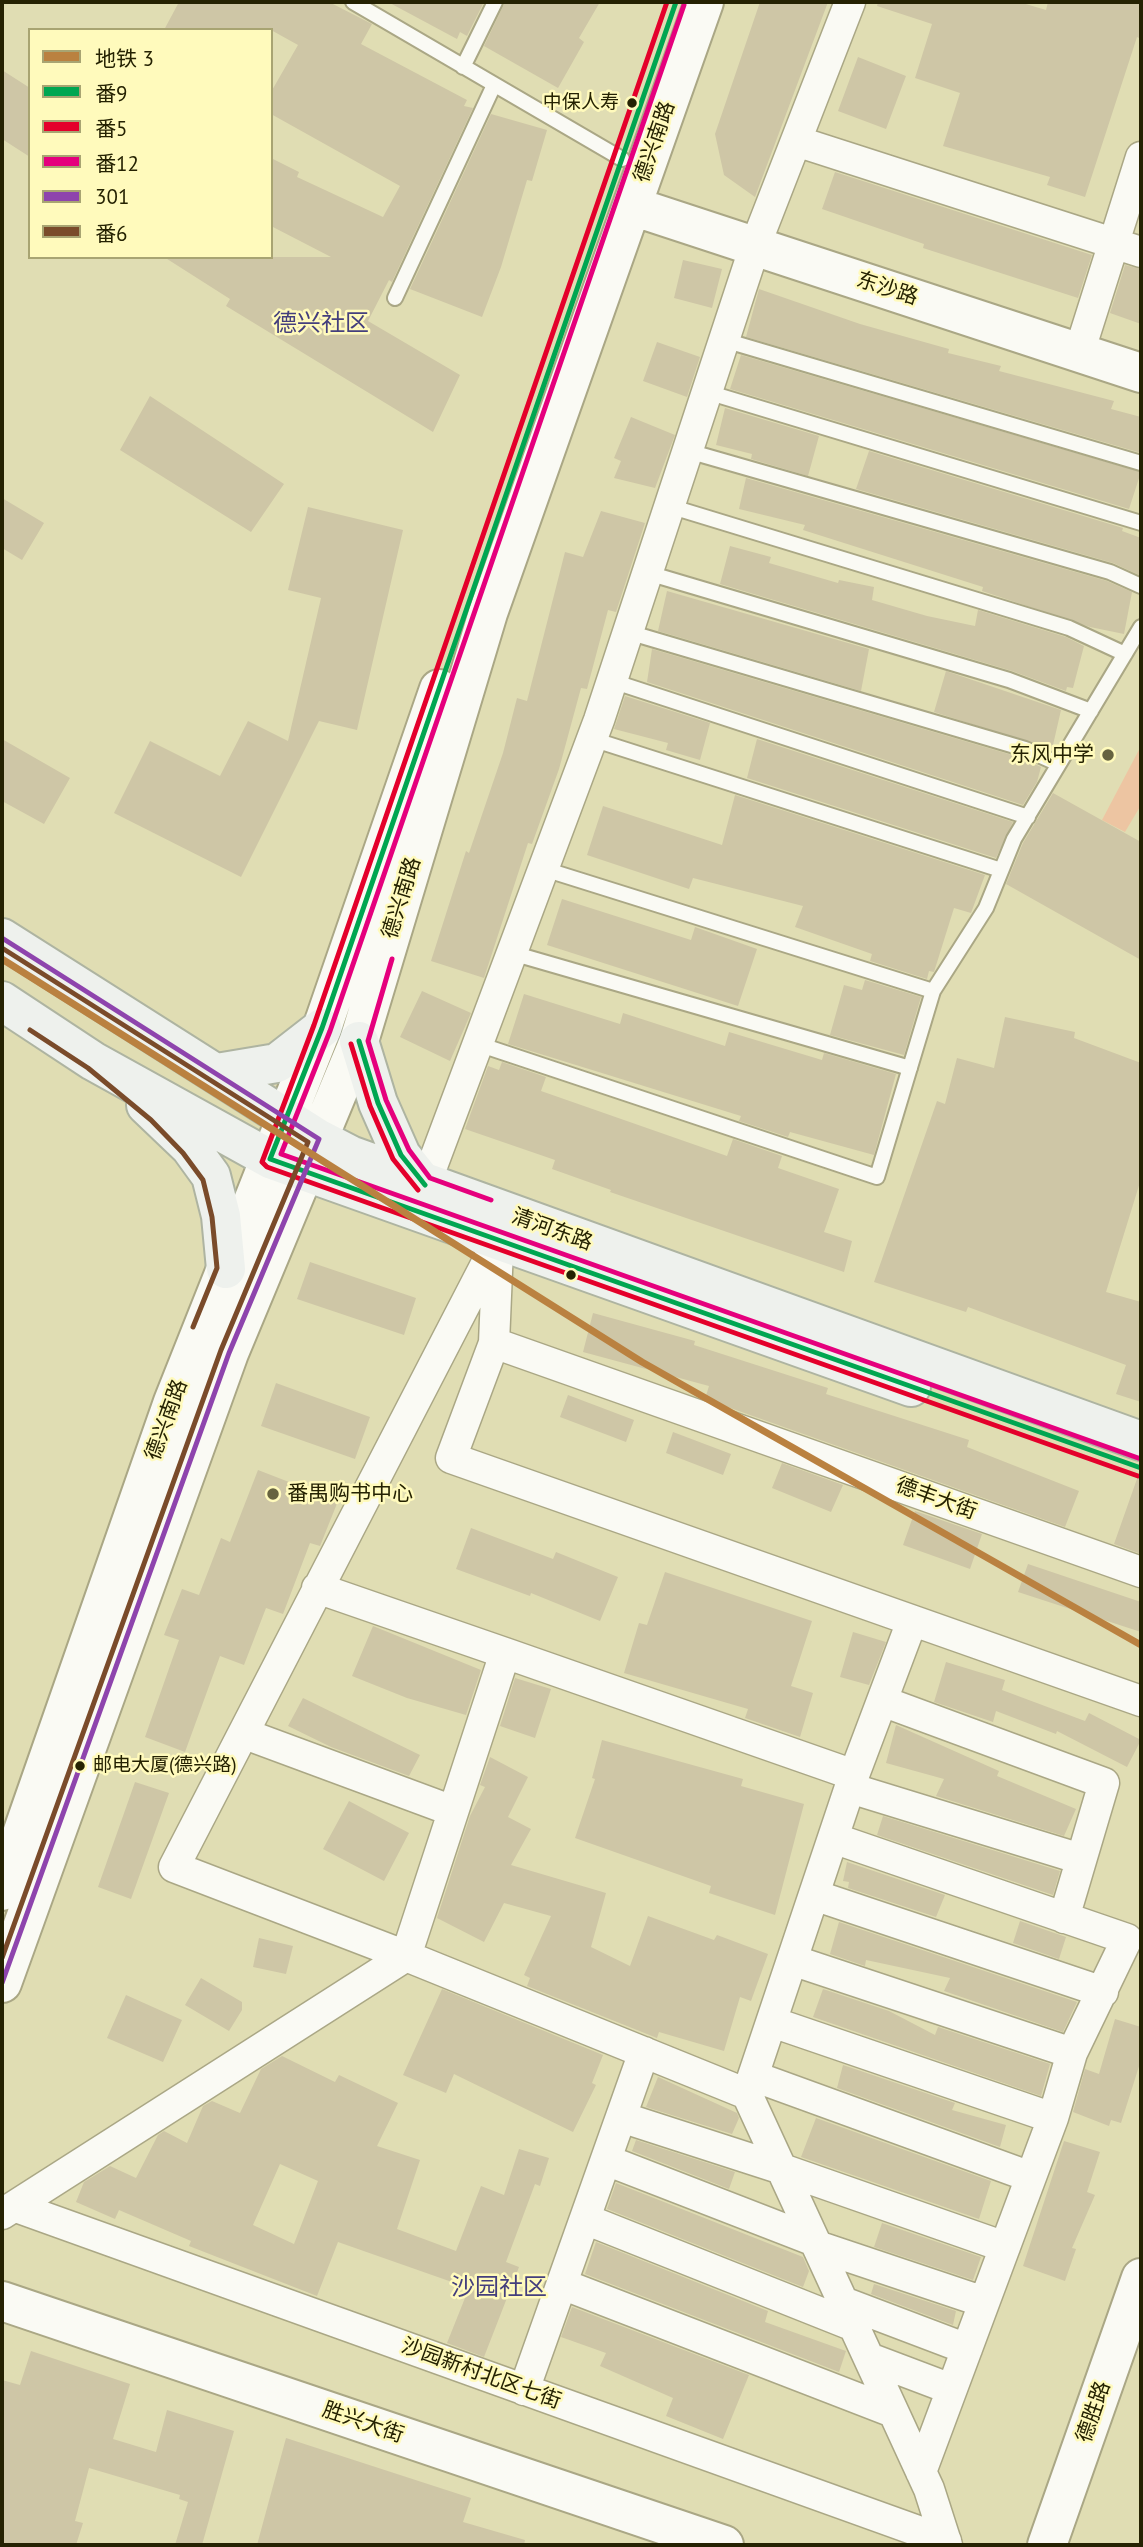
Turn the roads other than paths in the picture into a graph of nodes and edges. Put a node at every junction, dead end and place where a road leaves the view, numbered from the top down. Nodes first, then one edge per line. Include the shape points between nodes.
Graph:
1 (353, 2) edge
2 (495, 2) edge
3 (677, 2) edge
4 (704, 2) edge
5 (850, 2) edge
6 (463, 67) junction
7 (494, 85) junction
8 (796, 141) junction
9 (1141, 157) edge
10 (622, 159) junction
11 (632, 206) junction
12 (755, 246) junction
13 (1128, 248) edge
14 (395, 298) dead end
15 (724, 340) junction
16 (1079, 353) junction
17 (1141, 373) edge
18 (707, 392) junction
19 (688, 451) junction
20 (1141, 463) edge
21 (669, 506) junction
22 (1141, 523) edge
23 (648, 573) junction
24 (1141, 586) edge
25 (1141, 627) edge
26 (628, 632) junction
27 (1125, 654) junction
28 (612, 681) junction
29 (1091, 711) junction
30 (592, 739) junction
31 (1059, 764) junction
32 (1028, 817) junction
33 (544, 869) junction
34 (1001, 870) junction
35 (2, 938) edge
36 (512, 953) junction
37 (933, 991) junction
38 (2, 1001) edge
39 (122, 1013) junction
40 (322, 1028) junction
41 (359, 1041) junction
42 (478, 1044) junction
43 (93, 1061) junction
44 (910, 1068) junction
45 (217, 1073) junction
46 (286, 1117) junction
47 (312, 1155) junction
48 (270, 1159) junction
49 (425, 1185) junction
50 (498, 1241) junction
51 (226, 1269) junction
52 (494, 1343) junction
53 (1141, 1441) edge
54 (1141, 1468) edge
55 (1141, 1572) edge
56 (317, 1588) junction
57 (912, 1621) junction
58 (505, 1653) junction
59 (882, 1701) junction
60 (1141, 1702) edge
61 (245, 1734) junction
62 (852, 1782) junction
63 (453, 1811) junction
64 (833, 1838) junction
65 (1080, 1859) junction
66 (2, 1891) edge
67 (814, 1895) junction
68 (1064, 1919) junction
69 (406, 1956) junction
70 (792, 1960) junction
71 (2, 1983) edge
72 (1103, 1992) junction
73 (772, 2022) junction
74 (644, 2052) junction
75 (1072, 2053) junction
76 (750, 2085) junction
77 (621, 2117) junction
78 (1052, 2118) junction
79 (606, 2160) junction
80 (782, 2169) junction
81 (1031, 2177) junction
82 (9, 2211) edge
83 (585, 2219) junction
84 (816, 2244) junction
85 (1004, 2247) junction
86 (1141, 2278) edge
87 (562, 2284) junction
88 (2, 2301) edge
89 (984, 2302) junction
90 (848, 2314) junction
91 (967, 2349) junction
92 (869, 2358) junction
93 (951, 2389) junction
94 (524, 2390) junction
95 (893, 2412) junction
96 (921, 2472) junction
97 (946, 2543) edge
98 (724, 2545) edge
99 (1047, 2545) edge

1 - 6 lane
2 - 6 lane
3 - 10 main road, 德兴南路
4 - 11 main road, 德兴南路
5 - 8 street
6 - 7 lane
7 - 10 lane
7 - 14 lane
8 - 12 street
8 - 13 street
9 - 13 street
10 - 40 main road, 德兴南路
11 - 12 main road, 东沙路
11 - 41 main road, 德兴南路 via 488,612
12 - 15 street
12 - 16 main road, 东沙路
13 - 16 street
15 - 18 street
15 - 20 lane
16 - 17 main road, 东沙路
18 - 19 street
18 - 22 lane
19 - 21 street
19 - 24 lane via 1110,572
21 - 23 street
21 - 27 lane via 1069,628
23 - 26 street
23 - 29 lane via 1009,680
25 - 27 lane
26 - 28 street
26 - 31 lane via 1025,749
27 - 29 lane
28 - 30 street
28 - 32 lane
29 - 31 lane
30 - 33 street
30 - 34 lane
31 - 32 lane
32 - 34 lane
33 - 36 street
33 - 37 lane
34 - 37 lane via 986,908
35 - 39 main road, 清河东路
36 - 42 street
36 - 44 lane
37 - 44 lane
38 - 43 main road, 清河东路
39 - 43 main road
39 - 45 main road, 清河东路
40 - 45 main road via 276,1063
40 - 46 main road, 德兴南路
41 - 47 main road, 德兴南路
41 - 49 main road via 378,1103 401,1155
42 - 44 lane via 877,1177
42 - 49 street
43 - 48 main road, 清河东路
43 - 51 main road via 158,1114 211,1176 221,1216
45 - 46 main road, 清河东路
46 - 47 main road, 清河东路
46 - 48 main road, 德兴南路
47 - 48 main road, 清河东路
47 - 49 main road, 清河东路 via 350,1155
47 - 50 main road, 清河东路
47 - 71 main road, 德兴南路 via 229,1353
48 - 51 main road, 德兴南路
49 - 53 main road, 清河东路
50 - 52 street
50 - 54 main road, 清河东路
50 - 56 street
51 - 66 main road, 德兴南路 via 173,1402
52 - 55 street, 德丰大街
52 - 57 street via 451,1458
56 - 58 street
56 - 61 street
57 - 59 street
57 - 60 street
58 - 62 street
58 - 63 street
59 - 62 street
59 - 65 street via 1104,1783
61 - 63 street
61 - 69 street via 174,1867
62 - 64 street
62 - 65 street
63 - 69 street
64 - 67 street
64 - 68 street
65 - 68 street
67 - 70 street
67 - 72 street
68 - 72 street via 1127,1939
69 - 74 street
69 - 82 street
70 - 73 street
70 - 75 street
72 - 75 street
73 - 76 street
73 - 78 street
74 - 76 street
74 - 77 street
75 - 78 street
76 - 80 street
76 - 81 street
77 - 79 street
77 - 80 street
78 - 81 street
79 - 83 street
79 - 84 street
80 - 84 street
80 - 85 street
81 - 85 street
82 - 94 street, 沙园新村北区七街
83 - 87 street
83 - 90 street
84 - 89 street
84 - 90 street
85 - 89 street
86 - 99 main road, 德胜路
87 - 94 street
87 - 95 street
88 - 98 main road, 胜兴大街
89 - 91 street
90 - 91 street
90 - 92 street
91 - 93 street
92 - 93 street
92 - 95 street
93 - 96 street
94 - 97 street, 沙园新村北区七街
95 - 96 street
96 - 97 street

